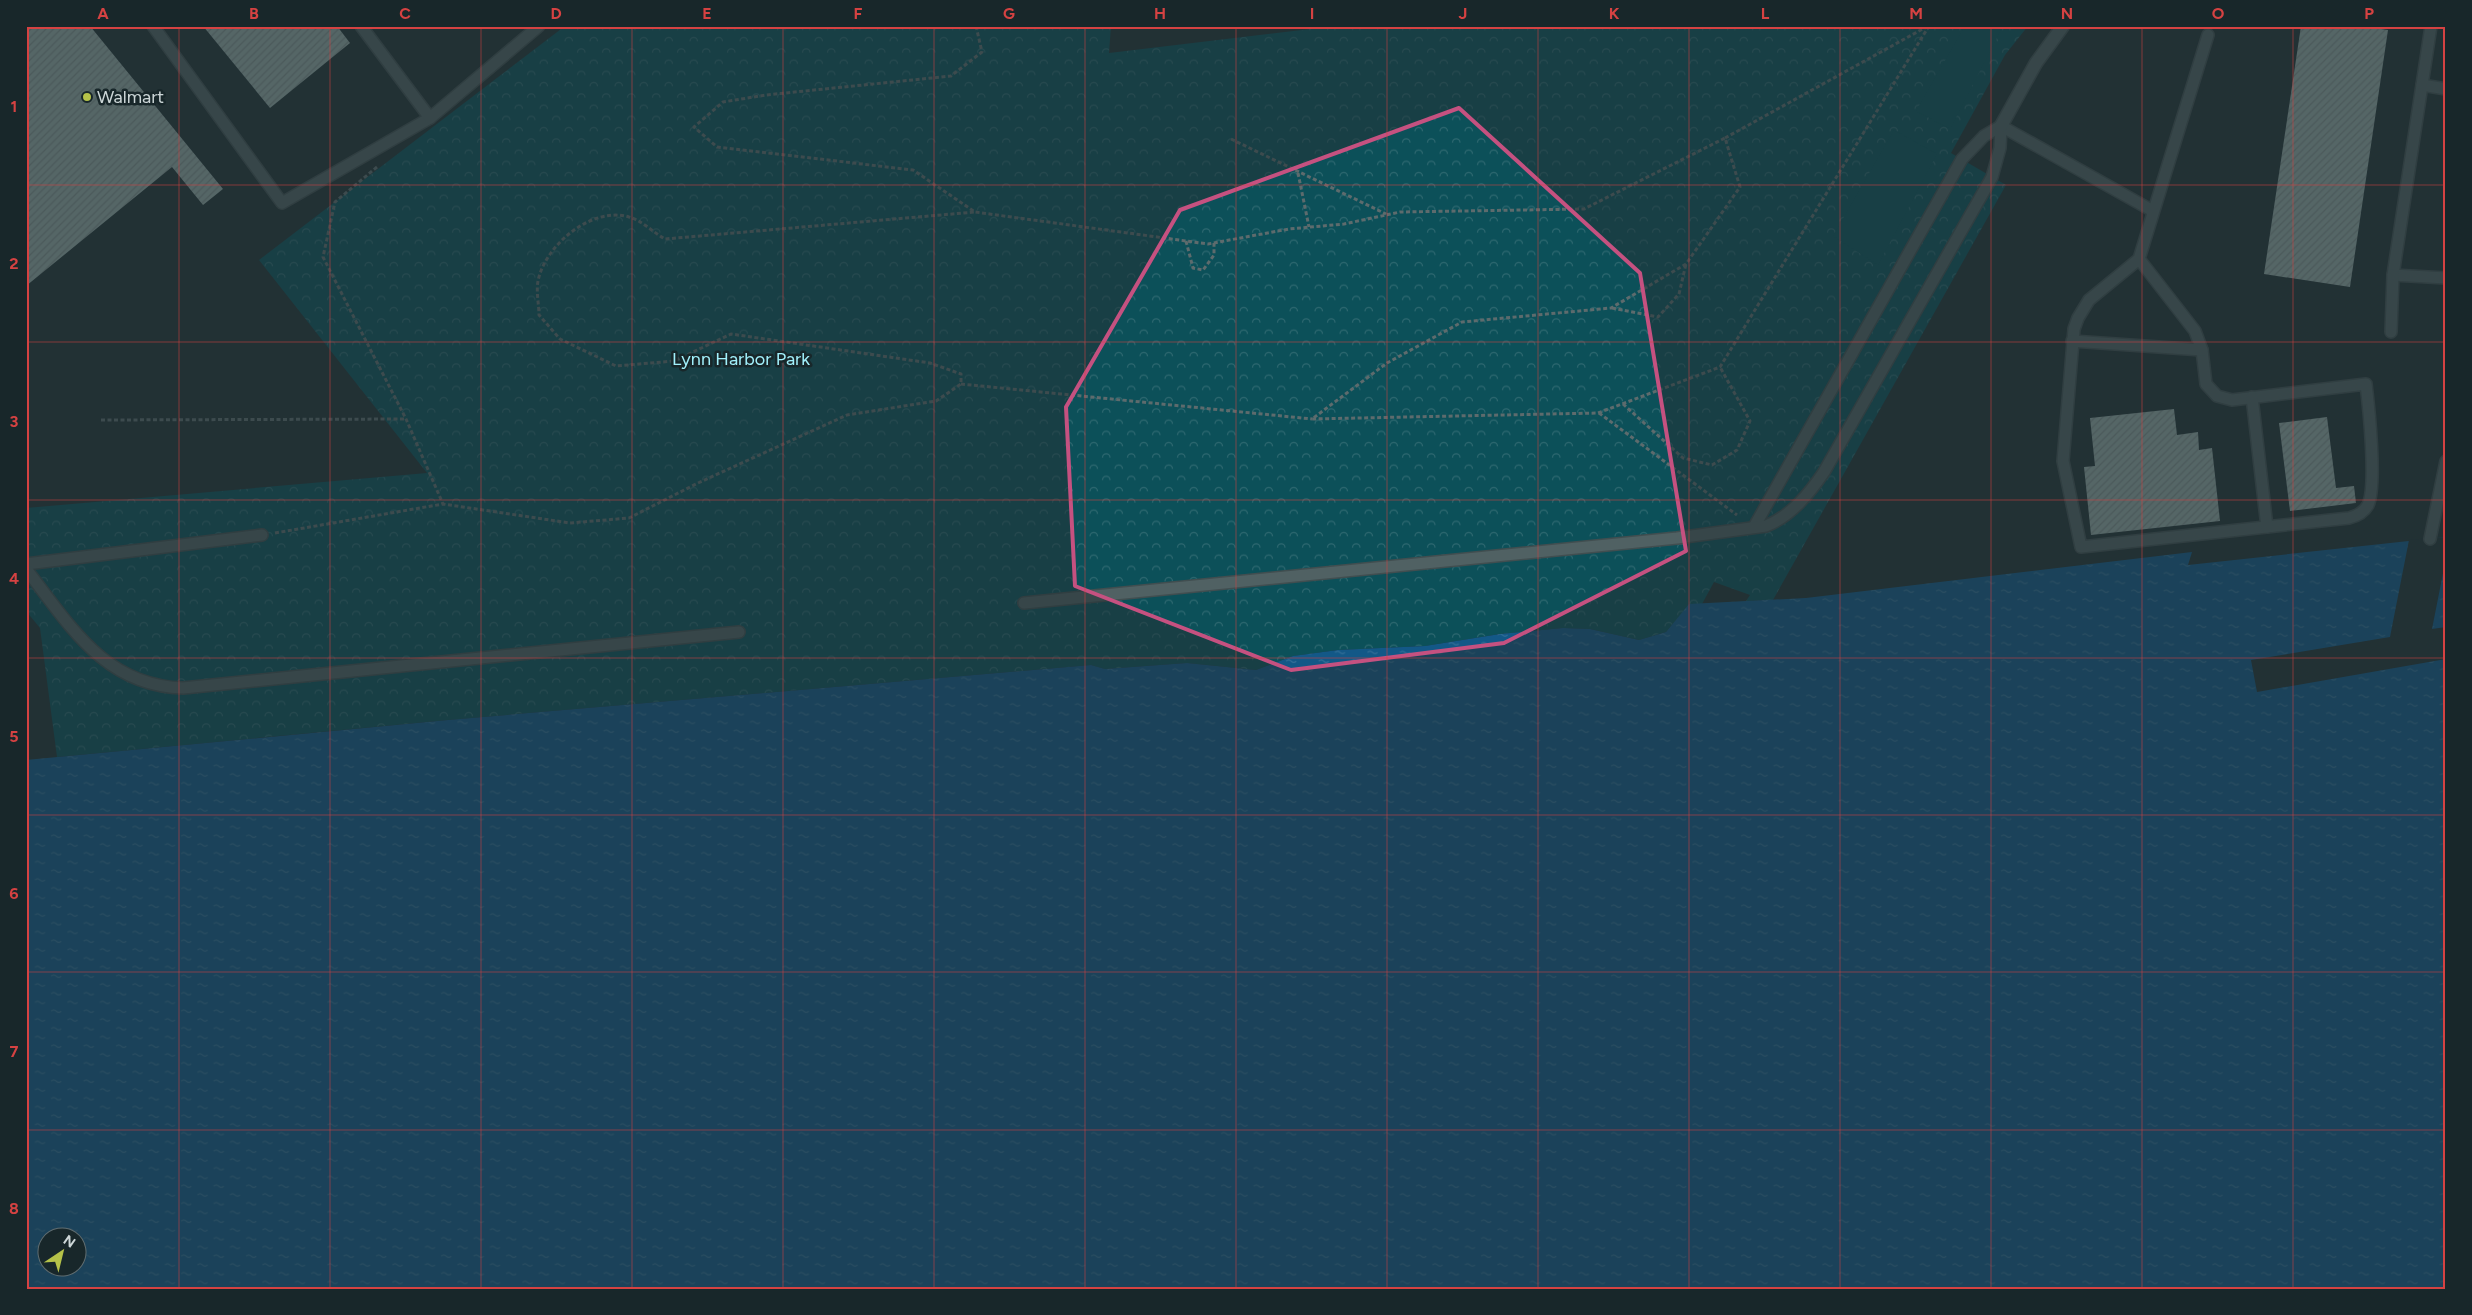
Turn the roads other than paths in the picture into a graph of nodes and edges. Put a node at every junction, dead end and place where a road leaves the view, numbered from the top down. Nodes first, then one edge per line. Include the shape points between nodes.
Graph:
1 (153, 26) edge
2 (361, 26) edge
3 (540, 26) edge
4 (2063, 26) edge
5 (2431, 26) edge
6 (2208, 35) dead end
7 (2422, 85) junction
8 (2446, 89) edge
9 (430, 118) junction
10 (2001, 126) junction
11 (2153, 211) junction
12 (2139, 259) junction
13 (2393, 276) junction
14 (2446, 278) edge
15 (2391, 332) dead end
16 (2072, 340) junction
17 (2202, 350) junction
18 (2252, 397) junction
19 (2446, 461) edge
20 (1754, 527) junction
21 (2267, 527) junction
22 (262, 535) road end
23 (2430, 539) dead end
24 (26, 564) edge
25 (26, 569) edge
26 (1024, 603) dead end
27 (739, 632) dead end

1 - 9 lane via 282,203
2 - 9 lane
3 - 9 lane
4 - 10 street via 2036,63
5 - 7 lane
6 - 11 lane
7 - 8 lane
7 - 13 lane
10 - 11 lane
10 - 20 lane via 1980,140 1962,160
10 - 20 lane via 2000,148 1992,177 1824,472 1806,497 1784,516 1766,526
11 - 12 lane
12 - 16 lane via 2089,300 2078,318
12 - 17 lane via 2188,320
13 - 14 lane
13 - 15 lane
16 - 17 lane
16 - 21 lane via 2063,461 2081,546
17 - 18 lane via 2204,376 2211,391 2224,399
18 - 21 lane
18 - 21 lane via 2366,384 2371,434 2370,497 2366,507 2350,518
19 - 23 lane
20 - 26 lane via 1677,538
22 - 24 lane
25 - 27 lane via 75,632 102,659 127,675 160,686 183,688

